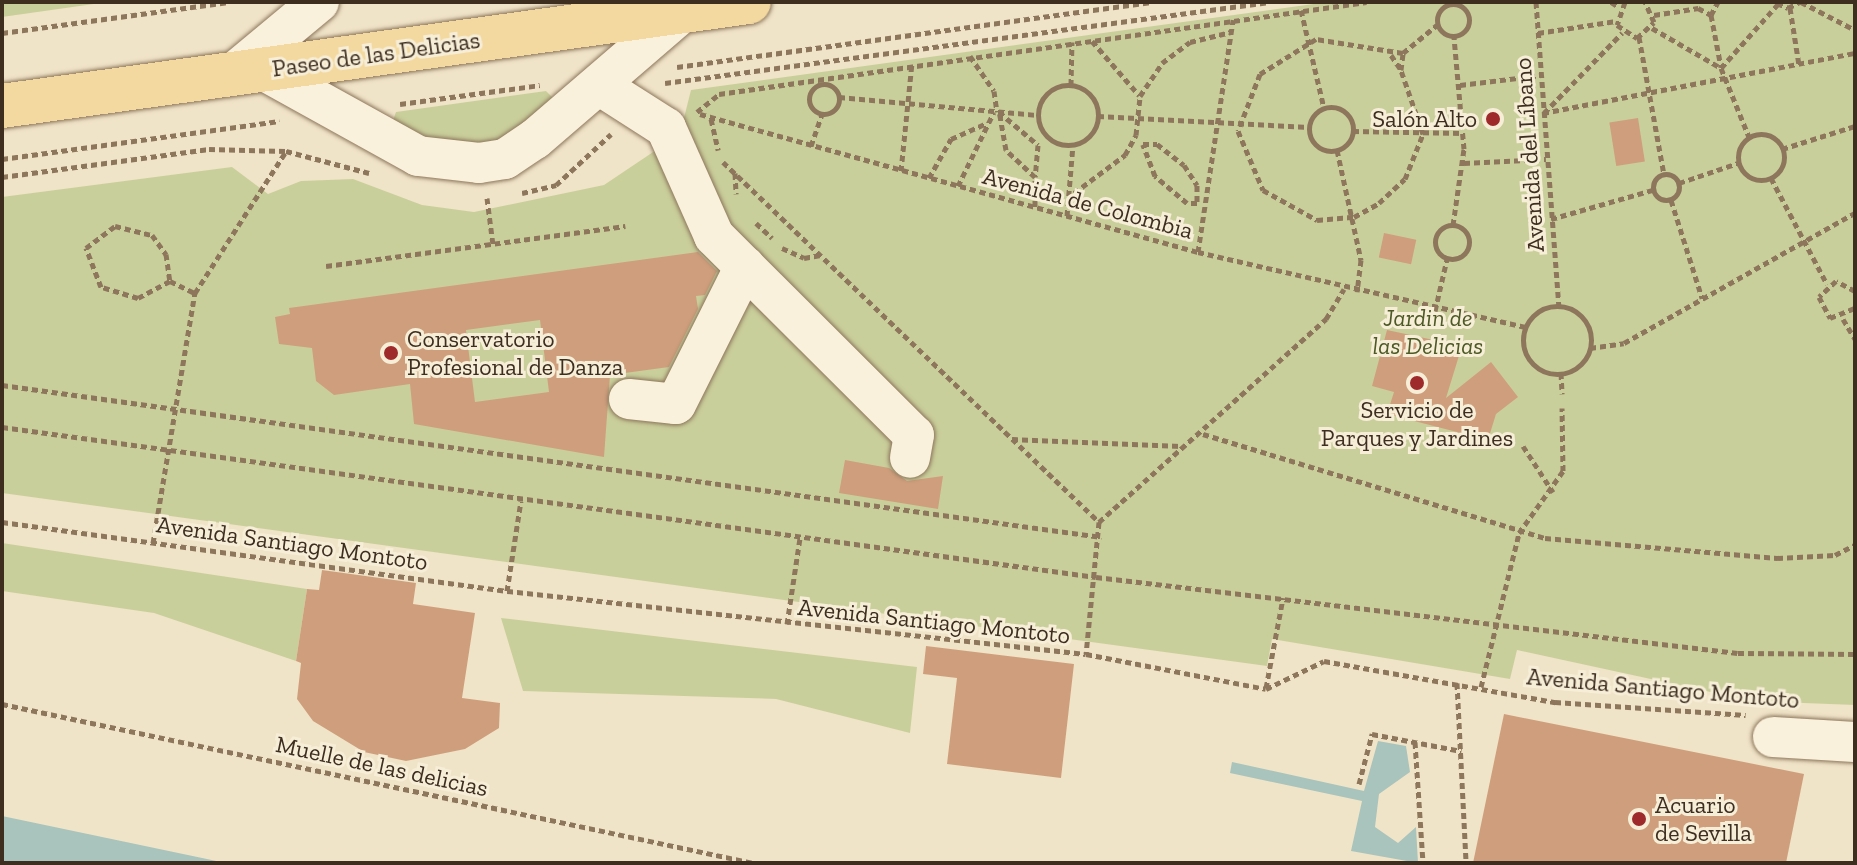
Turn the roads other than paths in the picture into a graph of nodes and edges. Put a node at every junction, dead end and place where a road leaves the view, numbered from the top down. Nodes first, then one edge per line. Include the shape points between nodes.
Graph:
1 (319, 2) edge
2 (749, 2) edge
3 (667, 8) edge
4 (247, 72) junction
5 (602, 87) junction
6 (2, 106) edge
7 (745, 266) junction
8 (629, 399) dead end
9 (910, 458) dead end
10 (1766, 726) road end
11 (1855, 742) edge

1 - 4 lane
2 - 3 main road, Paseo de las Delicias
3 - 4 main road, Paseo de las Delicias
3 - 5 lane
4 - 5 lane via 418,156 450,164 505,159
4 - 6 main road, Paseo de las Delicias
5 - 7 lane via 666,128 714,236
7 - 8 lane via 676,404
7 - 9 lane via 914,435
10 - 11 lane

